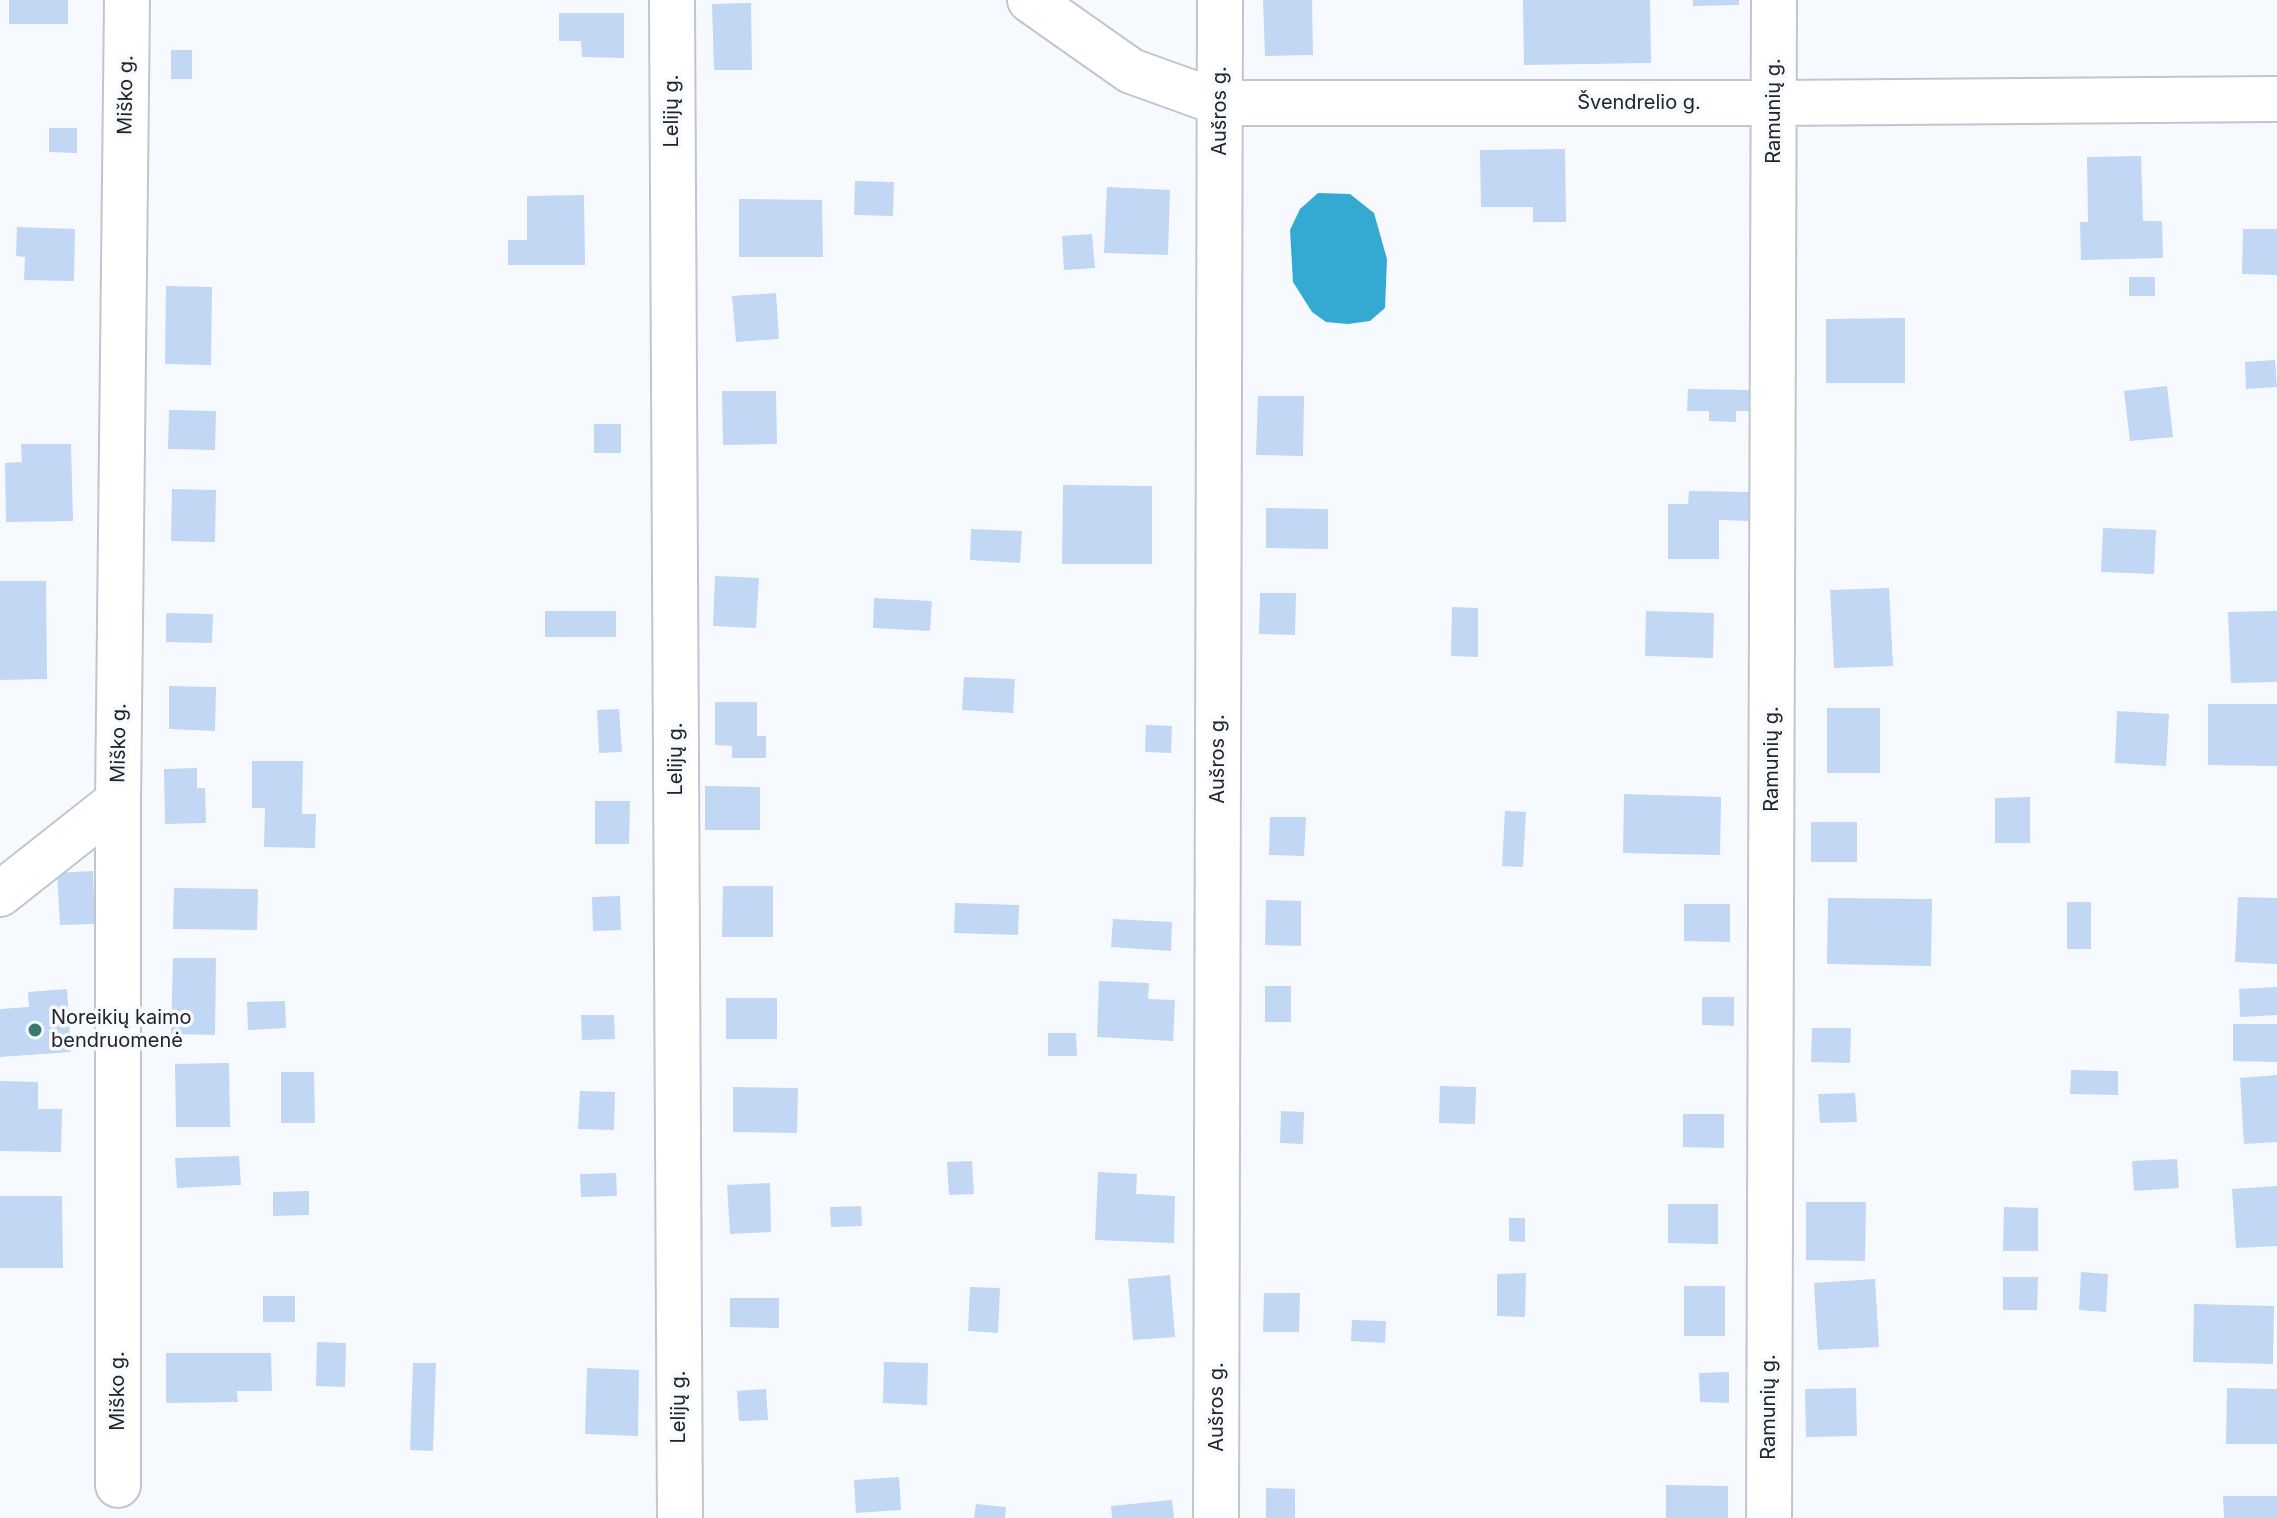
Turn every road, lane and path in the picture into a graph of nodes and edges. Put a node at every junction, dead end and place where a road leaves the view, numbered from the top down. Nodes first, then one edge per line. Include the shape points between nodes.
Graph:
1 (127, 0) edge
2 (672, 0) edge
3 (1030, 0) edge
4 (1220, 0) edge
5 (1774, 0) edge
6 (2277, 99) edge
7 (1220, 103) junction
8 (1774, 103) junction
9 (118, 801) junction
10 (0, 894) edge
11 (118, 1485) dead end
12 (680, 1518) edge
13 (1216, 1518) edge
14 (1769, 1518) edge

1 - 9 street, Miško g.
2 - 12 street, Lelijų g.
3 - 7 street, Švendrelio g. via 1131,71
4 - 7 street, Aušros g.
5 - 8 street, Ramunių g.
6 - 8 street, Švendrelio g.
7 - 8 street, Švendrelio g.
7 - 13 street, Aušros g.
8 - 14 street, Ramunių g.
9 - 10 street
9 - 11 street, Miško g.

